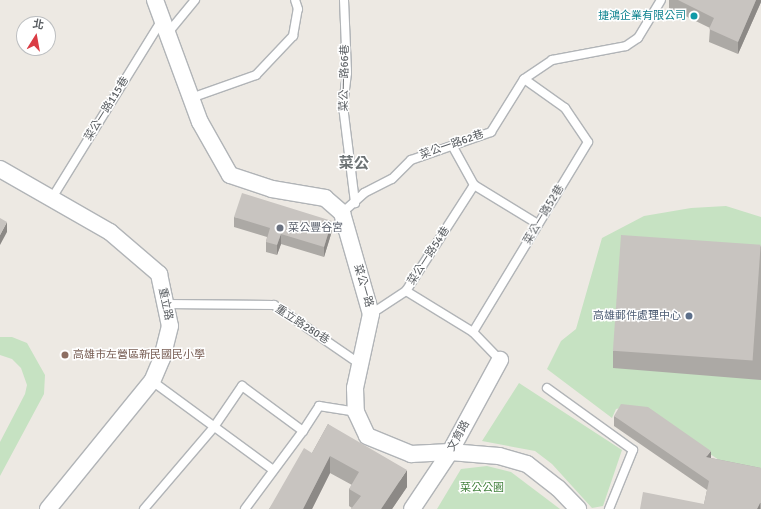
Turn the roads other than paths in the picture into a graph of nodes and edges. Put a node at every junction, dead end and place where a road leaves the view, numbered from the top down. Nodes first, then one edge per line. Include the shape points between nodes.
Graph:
1 (155, 0) edge
2 (195, 0) edge
3 (295, 0) edge
4 (344, 0) edge
5 (661, 0) edge
6 (165, 26) junction
7 (524, 79) junction
8 (191, 98) junction
9 (453, 147) junction
10 (0, 169) edge
11 (474, 186) junction
12 (52, 198) junction
13 (354, 203) junction
14 (342, 213) junction
15 (538, 224) junction
16 (406, 291) junction
17 (165, 304) junction
18 (371, 314) junction
19 (473, 332) junction
20 (500, 360) joint
21 (360, 364) junction
22 (152, 381) junction
23 (548, 388) dead end
24 (356, 412) junction
25 (214, 427) junction
26 (303, 431) junction
27 (450, 452) junction
28 (273, 470) junction
29 (50, 508) edge
30 (144, 509) edge
31 (245, 509) edge
32 (412, 509) edge
33 (578, 509) edge
34 (609, 509) edge

1 - 6 street
2 - 6 lane, 菜公一路115巷
3 - 8 lane via 298,9 293,36 256,75
4 - 13 lane, 菜公一路66巷 via 347,73 343,106
5 - 7 lane, 菜公一路62巷 via 638,38 626,46 552,60
6 - 8 street
6 - 12 lane, 菜公一路115巷
7 - 9 lane, 菜公一路62巷 via 491,132
7 - 15 lane, 菜公一路52巷 via 565,108 588,142
8 - 14 street via 200,122 230,176 272,189 325,198
9 - 11 lane
9 - 13 lane, 菜公一路62巷 via 411,160 392,179 364,193
10 - 12 street, 重立路
11 - 15 lane
11 - 16 lane, 菜公一路54巷
12 - 17 street, 重立路 via 110,232 159,274
13 - 14 lane, 菜公一路62巷
14 - 18 street, 菜公一路
15 - 19 lane, 菜公一路52巷
16 - 18 lane, 菜公一路54巷
16 - 19 lane
17 - 21 lane, 重立路280巷 via 274,305
17 - 22 street, 重立路 via 170,326 162,358
18 - 21 street, 菜公一路
19 - 20 lane
20 - 27 street, 文育路
21 - 24 street, 菜公一路 via 355,388
22 - 25 lane
22 - 29 street, 重立路
23 - 34 lane via 633,450
24 - 26 lane via 318,406
24 - 27 street, 菜公一路 via 367,436 411,454
25 - 26 lane via 242,386
25 - 28 lane
25 - 30 lane
26 - 28 lane
27 - 32 street, 文育路
27 - 33 street, 菜公一路 via 499,456 527,464 558,488
28 - 31 lane

